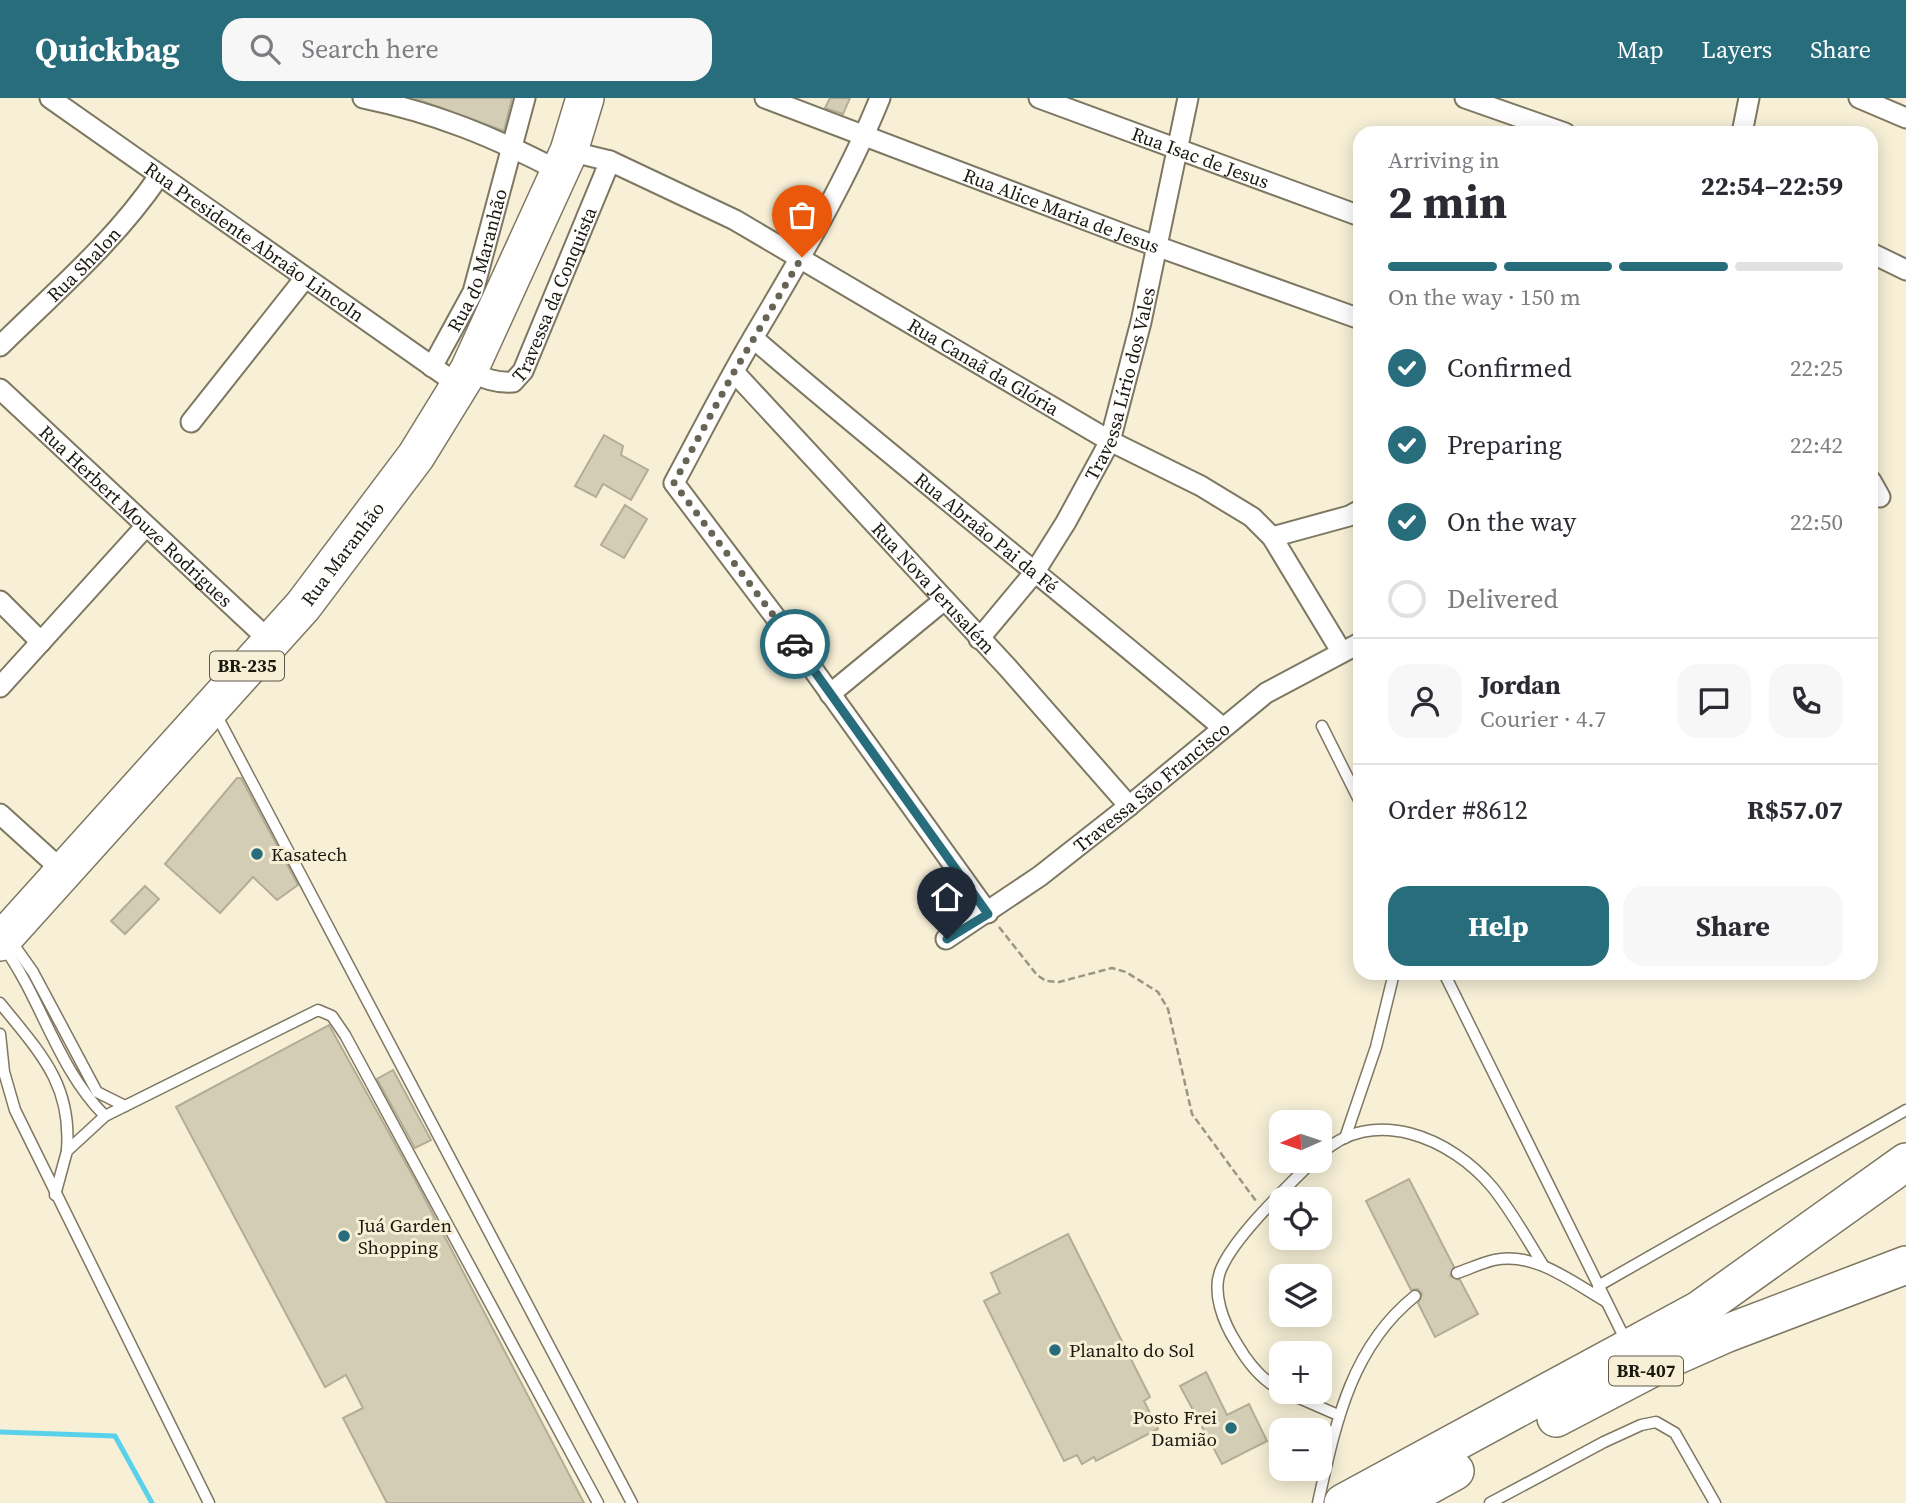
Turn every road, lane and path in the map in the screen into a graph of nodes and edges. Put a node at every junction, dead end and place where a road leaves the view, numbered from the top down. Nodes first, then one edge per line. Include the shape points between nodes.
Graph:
1 (50, 98) edge
2 (363, 98) edge
3 (525, 98) edge
4 (585, 98) edge
5 (765, 98) edge
6 (880, 98) edge
7 (1188, 98) edge
8 (1465, 98) edge
9 (1749, 98) edge
10 (1859, 98) edge
11 (1045, 99) edge
12 (1906, 118) edge
13 (1546, 126) edge
14 (1743, 126) edge
15 (865, 134) junction
16 (512, 147) junction
17 (1177, 149) junction
18 (564, 161) junction
19 (610, 162) junction
20 (159, 176) junction
21 (1353, 213) edge
22 (1157, 245) junction
23 (1878, 256) edge
24 (802, 257) junction
25 (1906, 270) edge
26 (305, 278) junction
27 (1353, 316) edge
28 (752, 338) junction
29 (0, 346) edge
30 (734, 372) junction
31 (453, 374) junction
32 (0, 389) edge
33 (191, 422) dead end
34 (1110, 442) junction
35 (1353, 514) edge
36 (146, 526) junction
37 (1272, 537) junction
38 (1034, 573) junction
39 (0, 601) edge
40 (943, 601) junction
41 (979, 639) junction
42 (270, 641) junction
43 (41, 642) junction
44 (1351, 647) edge
45 (0, 687) edge
46 (830, 694) junction
47 (212, 706) junction
48 (1322, 726) dead end
49 (1223, 728) junction
50 (1353, 788) edge
51 (1129, 806) junction
52 (0, 814) edge
53 (64, 872) junction
54 (988, 914) junction
55 (947, 939) dead end
56 (2, 940) edge
57 (1392, 980) edge
58 (1447, 980) edge
59 (0, 1003) edge
60 (0, 1034) edge
61 (125, 1106) junction
62 (1906, 1110) edge
63 (104, 1116) junction
64 (1345, 1138) junction
65 (1332, 1143) edge
66 (67, 1151) junction
67 (1906, 1162) edge
68 (1302, 1173) edge
69 (55, 1195) junction
70 (1264, 1212) junction
71 (1543, 1265) junction
72 (1905, 1266) edge
73 (1457, 1273) dead end
74 (1598, 1286) junction
75 (1415, 1296) dead end
76 (1606, 1302) junction
77 (1630, 1349) junction
78 (1269, 1384) edge
79 (1312, 1404) edge
80 (1338, 1415) junction
81 (209, 1503) edge
82 (598, 1503) edge
83 (632, 1503) edge
84 (1318, 1503) edge
85 (1343, 1503) edge
86 (1398, 1503) edge
87 (1490, 1503) edge
88 (1715, 1503) edge

1 - 20 street, Rua Presidente Abraão Lincoln
2 - 16 street, Rua Canaã da Glória via 426,112
3 - 16 street
4 - 18 highway, Rua Maranhão / BR-235
5 - 15 street, Rua Alice Maria de Jesus
6 - 15 street
7 - 17 street, Travessa Lírio dos Vales
8 - 13 street
9 - 14 street
10 - 12 street
11 - 17 street, Rua Isac de Jesus
15 - 22 street, Rua Alice Maria de Jesus
15 - 24 street
16 - 18 street, Rua Canaã da Glória
16 - 31 street, Rua do Maranhão
17 - 21 street, Rua Isac de Jesus
17 - 22 street, Travessa Lírio dos Vales
18 - 19 street, Rua Canaã da Glória
18 - 31 highway, Rua Maranhão / BR-235
19 - 24 street, Rua Canaã da Glória
19 - 31 street, Travessa da Conquista via 523,371 513,382 505,383
20 - 26 street, Rua Presidente Abraão Lincoln
20 - 29 street, Rua Shalon via 108,241
22 - 27 street, Rua Alice Maria de Jesus
22 - 34 street, Travessa Lírio dos Vales
23 - 25 street
24 - 28 street
24 - 34 street, Rua Canaã da Glória
26 - 31 street, Rua Presidente Abraão Lincoln
26 - 33 street
28 - 30 street
28 - 38 street, Rua Abraão Pai da Fé
30 - 40 street, Rua Nova Jerusalém
30 - 46 street via 674,483
31 - 42 highway, Rua Maranhão / BR-235 via 366,526
32 - 36 street, Rua Herbert Mouze Rodrigues
34 - 37 street, Rua Canaã da Glória via 1222,498
34 - 38 street, Travessa Lírio dos Vales
35 - 37 street
36 - 42 street, Rua Herbert Mouze Rodrigues
36 - 43 street
37 - 44 street, Rua Canaã da Glória
38 - 41 street, Travessa Lírio dos Vales
38 - 49 street, Rua Abraão Pai da Fé
39 - 43 street
40 - 41 street, Rua Nova Jerusalém
40 - 46 street
41 - 51 street, Rua Nova Jerusalém
42 - 47 highway, Rua Maranhão / BR-235
43 - 45 street
44 - 49 street, Travessa São Francisco via 1266,693
46 - 54 street
47 - 53 highway, Rua Maranhão / BR-235
47 - 83 lane
48 - 50 lane
49 - 51 street, Travessa São Francisco
51 - 54 street, Travessa São Francisco
52 - 53 street
53 - 56 highway, Rua Maranhão / BR-235
54 - 55 street, Travessa São Francisco
54 - 70 path via 1046,981 1112,968 1158,992 1168,1009 1192,1114
56 - 61 lane via 33,972 97,1092
56 - 63 lane via 77,1084
57 - 64 lane via 1376,1047
58 - 74 lane
59 - 66 lane via 43,1055 59,1086 68,1109
60 - 69 lane via 10,1098
61 - 63 lane
61 - 82 lane via 318,1010 332,1016
62 - 74 lane
63 - 66 lane
64 - 65 lane
64 - 71 lane via 1390,1128 1457,1154 1492,1187
66 - 69 lane
67 - 77 highway, BR-407 via 1699,1310
68 - 70 lane
69 - 81 lane
70 - 78 lane via 1221,1268 1221,1310 1246,1359
71 - 73 lane via 1495,1260
71 - 76 lane
72 - 86 highway, BR-407 via 1673,1357
74 - 76 lane
75 - 80 lane via 1378,1334 1358,1366
76 - 77 lane
77 - 85 highway, BR-407
79 - 80 lane
80 - 84 lane
87 - 88 lane via 1604,1442 1656,1422 1675,1433

